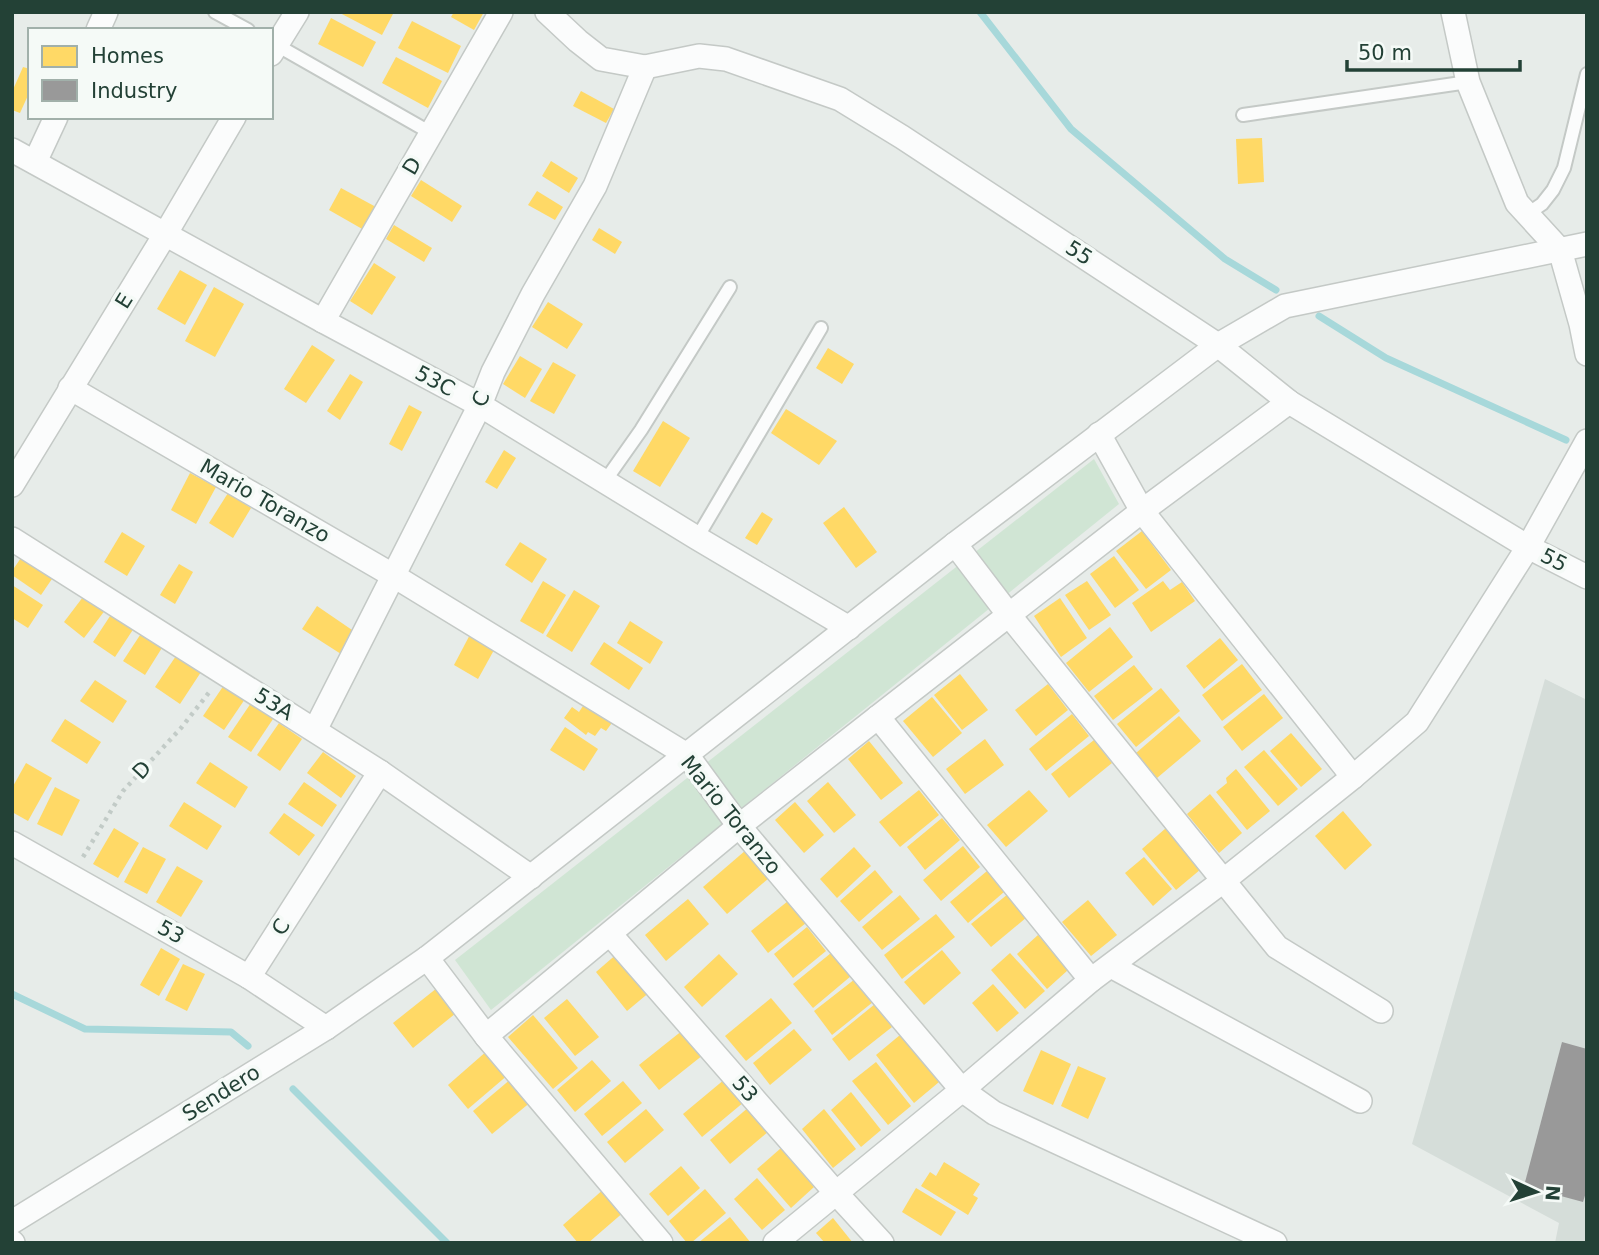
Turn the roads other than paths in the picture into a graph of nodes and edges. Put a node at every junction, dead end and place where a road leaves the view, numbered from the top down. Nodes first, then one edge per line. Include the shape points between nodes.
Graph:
1 (106, 12) edge
2 (215, 12) edge
3 (297, 12) edge
4 (501, 12) edge
5 (547, 12) edge
6 (1453, 12) edge
7 (99, 28) edge
8 (244, 28) edge
9 (273, 47) edge
10 (645, 67) junction
11 (1587, 74) edge
12 (1468, 82) junction
13 (1243, 115) dead end
14 (55, 119) edge
15 (233, 119) edge
16 (431, 133) junction
17 (12, 150) edge
18 (35, 162) junction
19 (1526, 215) junction
20 (166, 233) junction
21 (1587, 244) edge
22 (1560, 250) junction
23 (730, 287) dead end
24 (323, 321) junction
25 (821, 328) dead end
26 (1217, 345) junction
27 (1587, 354) edge
28 (70, 388) junction
29 (1290, 402) junction
30 (480, 405) junction
31 (1099, 434) junction
32 (1587, 441) edge
33 (605, 481) junction
34 (12, 485) edge
35 (1142, 511) junction
36 (697, 538) junction
37 (12, 539) edge
38 (955, 544) junction
39 (1528, 547) junction
40 (394, 576) junction
41 (1587, 577) edge
42 (1009, 615) junction
43 (849, 628) junction
44 (878, 717) junction
45 (315, 730) junction
46 (687, 755) junction
47 (380, 772) junction
48 (1353, 777) junction
49 (739, 826) junction
50 (12, 843) edge
51 (531, 877) junction
52 (1223, 881) junction
53 (610, 934) junction
54 (427, 958) junction
55 (1111, 967) junction
56 (249, 976) junction
57 (1091, 980) junction
58 (1381, 1011) dead end
59 (326, 1028) junction
60 (486, 1036) junction
61 (962, 1090) junction
62 (1360, 1101) dead end
63 (836, 1193) junction
64 (12, 1222) edge
65 (661, 1243) edge
66 (775, 1243) edge
67 (882, 1243) edge
68 (1275, 1243) edge

1 - 7 street
2 - 8 lane
3 - 9 street
4 - 16 street, D
5 - 10 street, 55 via 601,59
6 - 12 street
9 - 16 lane
10 - 26 street, 55 via 699,56 726,59 840,99
10 - 30 street, C via 595,187 533,294
11 - 19 lane via 1564,169 1542,204
12 - 13 lane
12 - 19 street
14 - 18 street
15 - 20 street, E
16 - 24 street, D
17 - 18 street, 53C
18 - 20 street, 53C
19 - 22 street
20 - 24 street, 53C
20 - 28 street, E
21 - 22 street, Sendero
22 - 26 street, Sendero via 1285,306
22 - 27 street
23 - 33 lane
24 - 30 street, 53C
25 - 36 lane
26 - 29 street, 55
26 - 31 street, Sendero
28 - 34 street, E
28 - 40 street, Mario Toranzo
29 - 35 street
29 - 39 street, 55
30 - 33 street, 53C
30 - 40 street, C
31 - 35 street
31 - 38 street, Sendero
32 - 39 street
33 - 36 street, 53C
35 - 42 street
35 - 48 street
36 - 43 street, 53C
37 - 45 street, 53A
38 - 42 street
38 - 43 street, Sendero
39 - 41 street, 55
39 - 48 street via 1417,722
40 - 45 street, C
40 - 46 street, Mario Toranzo
42 - 44 street
42 - 52 street
43 - 46 street, Sendero
44 - 49 street
44 - 57 street
45 - 47 street, 53A
46 - 49 street, Mario Toranzo
46 - 51 street, Sendero
47 - 51 street, 53A
47 - 56 street, C
48 - 52 street
49 - 53 street
49 - 61 street, Mario Toranzo
50 - 56 street, 53
51 - 54 street, Sendero
52 - 55 street
52 - 58 street via 1278,947
53 - 60 street
53 - 63 street, 53
54 - 59 street, Sendero
54 - 60 street
55 - 57 street
55 - 62 street
56 - 59 street, 53
57 - 61 street
59 - 64 street, Sendero
60 - 65 street
61 - 63 street
61 - 68 street, Mario Toranzo via 994,1113
63 - 66 street
63 - 67 street, 53

